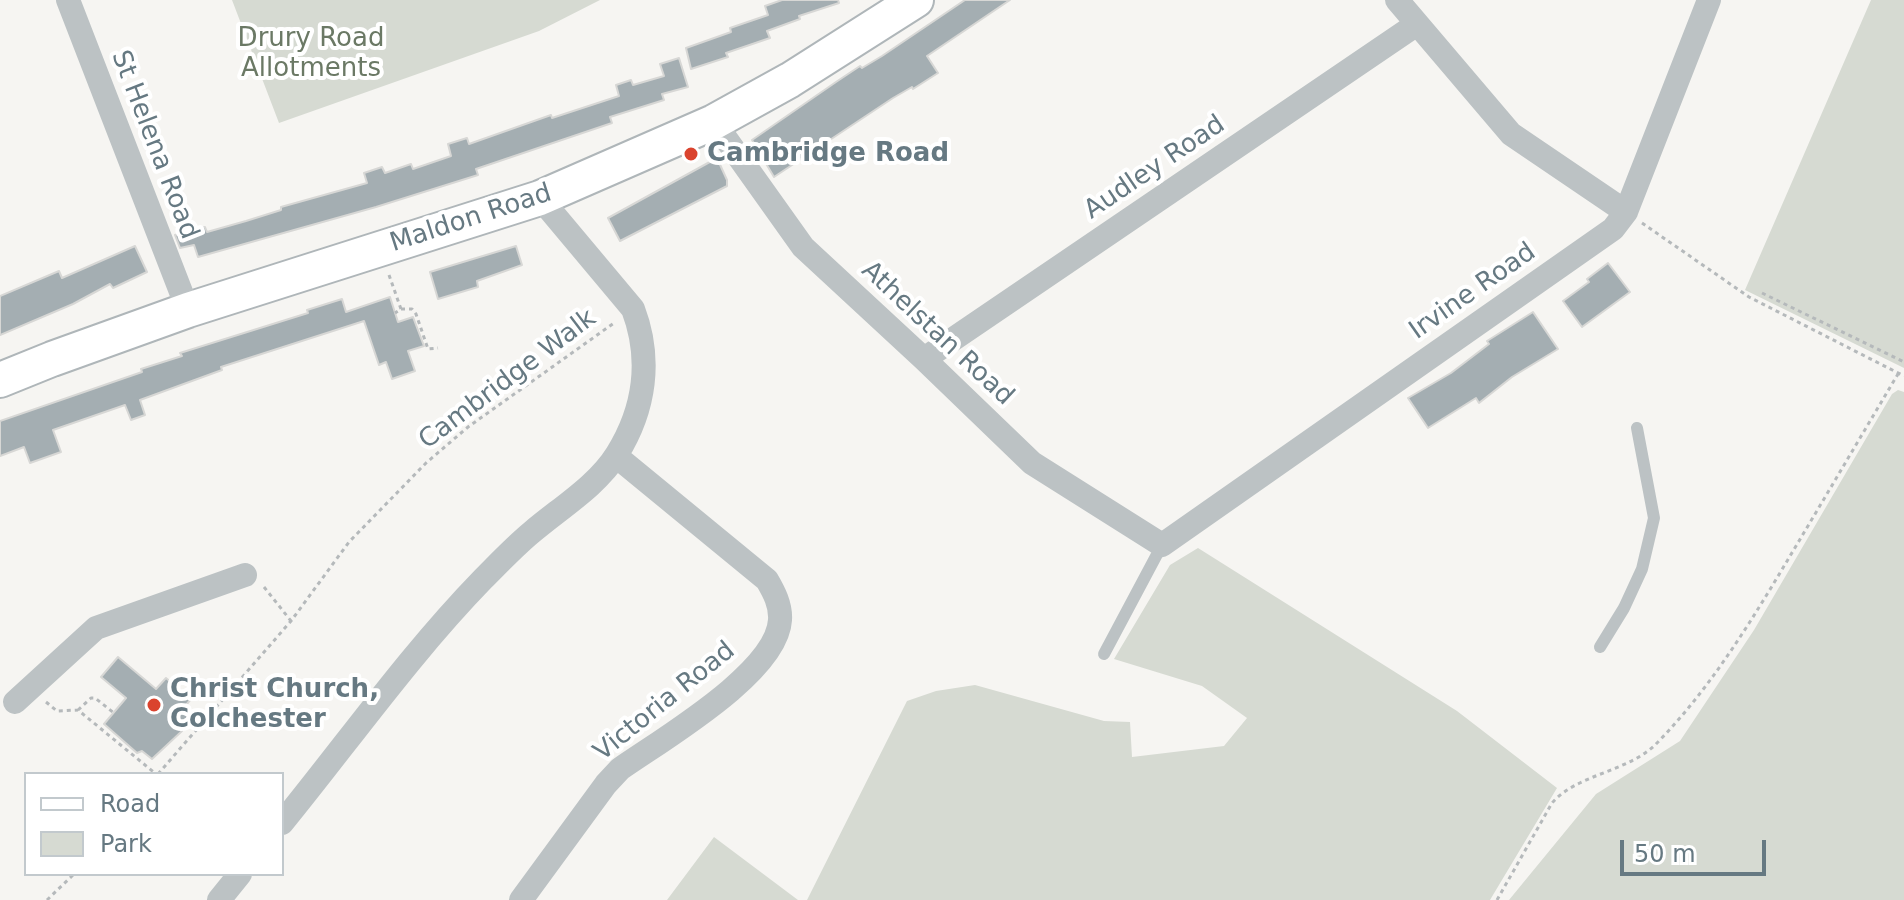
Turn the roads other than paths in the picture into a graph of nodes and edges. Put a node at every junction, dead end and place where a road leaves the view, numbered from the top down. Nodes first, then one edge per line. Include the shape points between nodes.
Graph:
1 (68, 0) edge
2 (916, 0) edge
3 (1397, 0) edge
4 (1709, 0) edge
5 (1417, 24) junction
6 (714, 122) junction
7 (540, 198) junction
8 (1626, 212) junction
9 (188, 310) junction
10 (924, 359) junction
11 (0, 380) edge
12 (1637, 428) dead end
13 (616, 456) junction
14 (1162, 545) junction
15 (245, 575) road end
16 (1600, 647) dead end
17 (1104, 654) dead end
18 (11, 699) edge
19 (284, 820) edge
20 (238, 876) edge
21 (219, 900) edge
22 (521, 900) edge

1 - 9 street, St Helena Road
2 - 6 main road, Maldon Road
3 - 5 street
4 - 8 street, Irvine Road
5 - 8 street via 1511,134
5 - 10 street, Audley Road
6 - 7 main road, Maldon Road
6 - 10 street, Athelstan Road via 803,247
7 - 9 main road, Maldon Road
7 - 13 street via 633,309 640,328 644,385 639,410
8 - 14 street, Irvine Road via 1613,229
9 - 11 main road, Maldon Road
10 - 14 street, Athelstan Road via 1032,463
12 - 16 lane via 1654,518 1642,569
13 - 19 street via 482,580
13 - 22 street, Victoria Road via 767,580 778,601 780,621 765,657 733,690 606,784
14 - 17 lane
15 - 18 street via 96,628
20 - 21 street

